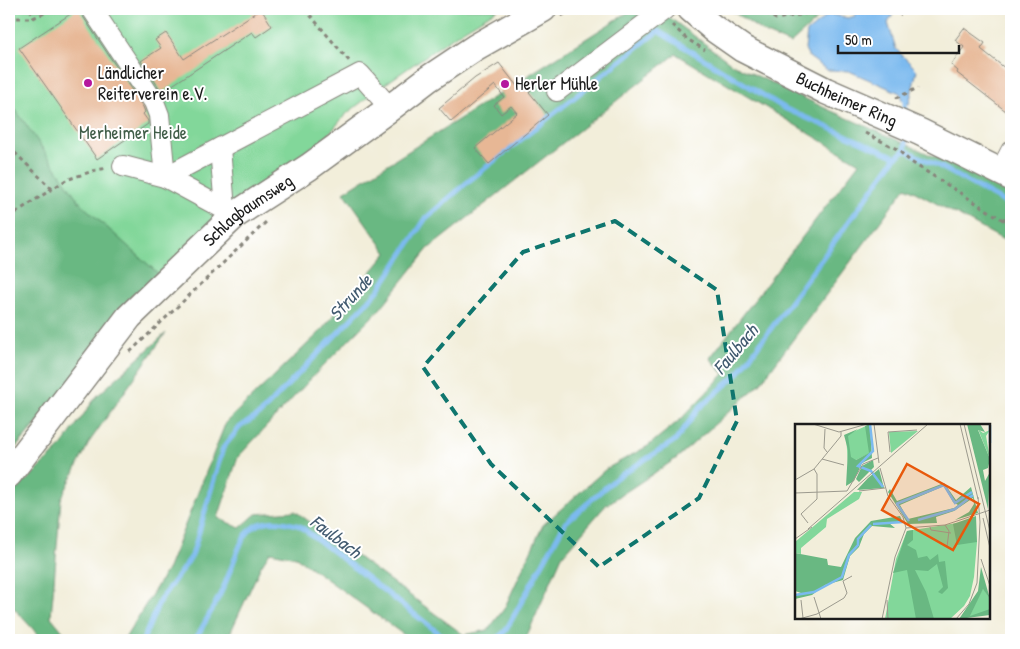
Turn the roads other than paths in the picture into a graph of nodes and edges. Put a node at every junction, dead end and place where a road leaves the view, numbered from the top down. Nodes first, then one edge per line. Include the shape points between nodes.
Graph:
1 (92, 9) edge
2 (665, 9) edge
3 (691, 9) edge
4 (550, 14) edge
5 (557, 91) dead end
6 (390, 108) junction
7 (220, 148) junction
8 (123, 166) road end
9 (1008, 167) edge
10 (165, 177) junction
11 (230, 212) junction
12 (10, 474) edge

1 - 10 lane via 160,115
2 - 5 lane
3 - 9 main road, Buchheimer Ring via 743,49 826,91
4 - 6 main road, Schlagbaumsweg via 476,47
6 - 7 lane via 360,74
6 - 11 main road, Schlagbaumsweg via 309,167
7 - 10 lane
7 - 11 lane
8 - 10 lane
10 - 11 lane
11 - 12 main road, Schlagbaumsweg via 129,317

